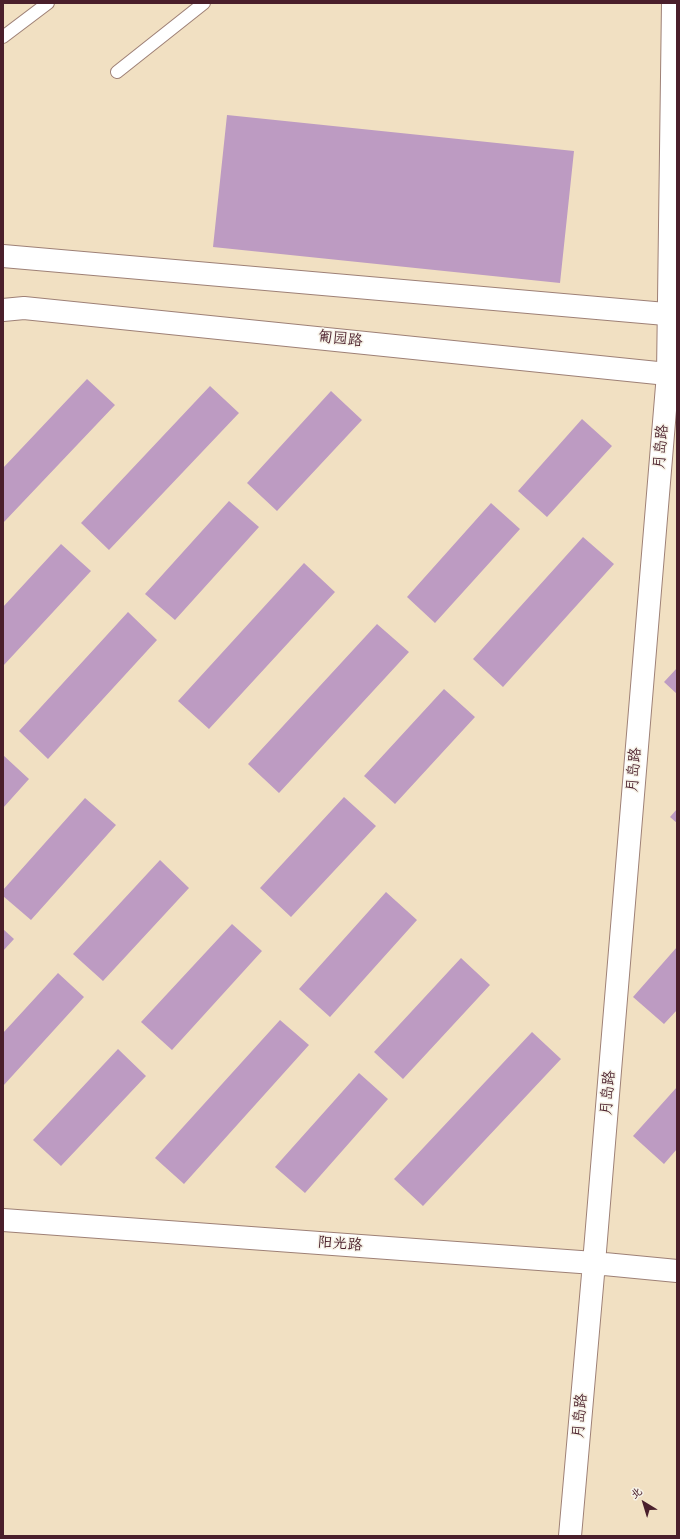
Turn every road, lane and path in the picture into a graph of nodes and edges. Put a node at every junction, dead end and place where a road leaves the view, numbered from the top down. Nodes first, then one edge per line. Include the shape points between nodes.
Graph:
1 (48, 3) edge
2 (204, 3) edge
3 (673, 3) edge
4 (3, 37) edge
5 (117, 72) dead end
6 (3, 256) edge
7 (3, 310) edge
8 (673, 314) edge
9 (673, 375) edge
10 (3, 1220) edge
11 (594, 1263) junction
12 (677, 1271) edge
13 (570, 1536) edge

1 - 4 lane
2 - 5 lane
3 - 8 street, 月岛路
6 - 8 street
7 - 9 street, 匍园路 via 24,308
8 - 9 street, 月岛路
9 - 11 street, 月岛路
10 - 11 street, 阳光路
11 - 12 street, 阳光路
11 - 13 street, 月岛路

